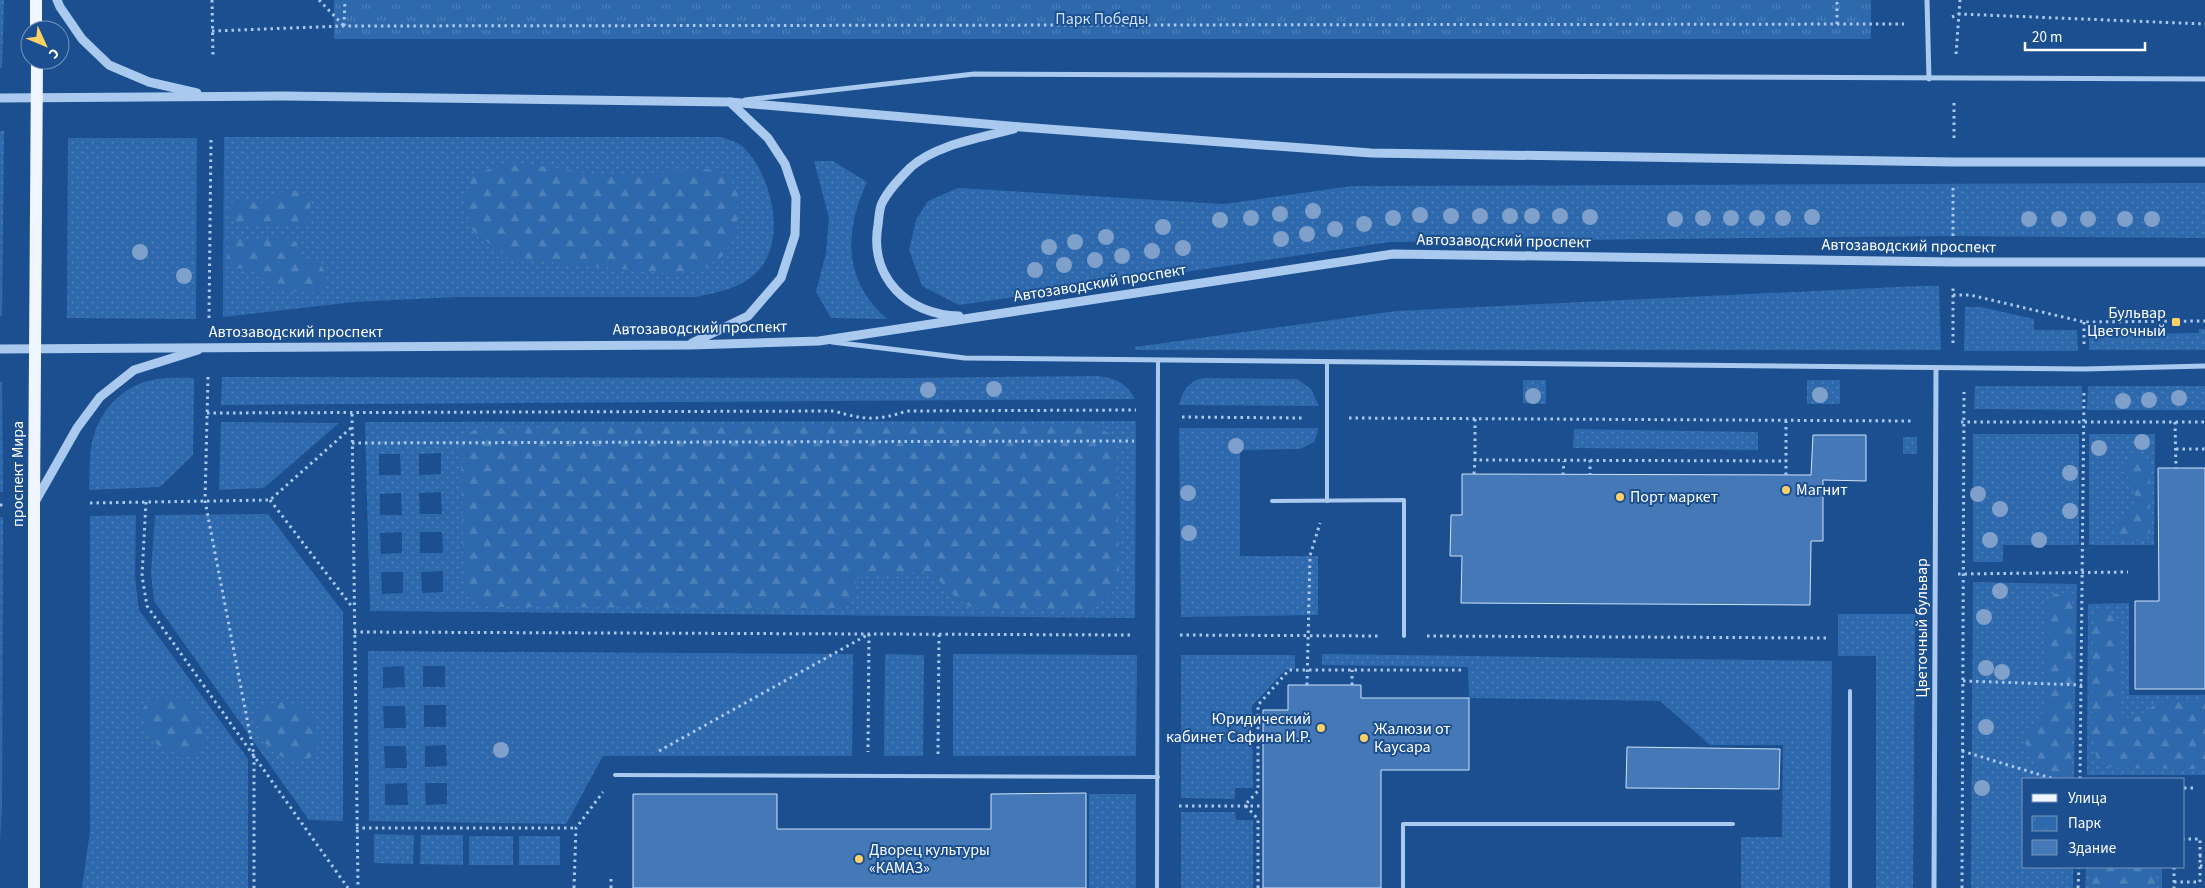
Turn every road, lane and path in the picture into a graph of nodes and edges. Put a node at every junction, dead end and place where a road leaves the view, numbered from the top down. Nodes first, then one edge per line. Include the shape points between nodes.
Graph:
1 (36, 0) edge
2 (57, 0) edge
3 (212, 0) edge
4 (319, 0) edge
5 (345, 0) edge
6 (1837, 0) edge
7 (1927, 0) edge
8 (1960, 0) edge
9 (1959, 14) junction
10 (36, 20) edge
11 (1837, 24) junction
12 (1927, 24) junction
13 (2205, 24) edge
14 (344, 26) junction
15 (212, 31) junction
16 (213, 56) dead end
17 (1956, 58) dead end
18 (37, 70) edge
19 (1929, 79) junction
20 (2205, 79) edge
21 (212, 97) junction
22 (0, 98) edge
23 (37, 98) junction
24 (1954, 99) dead end
25 (730, 102) junction
26 (1021, 127) junction
27 (211, 138) dead end
28 (1954, 141) dead end
29 (2205, 162) edge
30 (1954, 184) dead end
31 (1953, 236) dead end
32 (2205, 262) edge
33 (1953, 286) dead end
34 (1953, 295) junction
35 (982, 316) junction
36 (209, 318) dead end
37 (2205, 321) edge
38 (2084, 322) junction
39 (819, 341) junction
40 (690, 345) junction
41 (208, 347) junction
42 (35, 348) junction
43 (0, 349) edge
44 (2084, 351) dead end
45 (1952, 352) dead end
46 (1158, 361) junction
47 (1327, 362) junction
48 (2205, 366) edge
49 (1936, 368) junction
50 (208, 377) dead end
51 (1964, 384) dead end
52 (207, 413) junction
53 (352, 414) junction
54 (1157, 414) junction
55 (1327, 418) junction
56 (1475, 419) junction
57 (1786, 421) junction
58 (1917, 421) dead end
59 (1957, 422) dead end
60 (1963, 422) junction
61 (2084, 422) junction
62 (2175, 422) junction
63 (2205, 422) edge
64 (352, 427) junction
65 (1158, 440) junction
66 (352, 443) junction
67 (2176, 449) junction
68 (2205, 449) edge
69 (1475, 460) junction
70 (1590, 460) junction
71 (1564, 461) junction
72 (1786, 461) junction
73 (2176, 468) dead end
74 (1474, 474) dead end
75 (1563, 474) dead end
76 (1590, 475) dead end
77 (1786, 475) dead end
78 (270, 500) junction
79 (1272, 501) dead end
80 (1327, 501) junction
81 (146, 502) junction
82 (205, 502) junction
83 (90, 503) dead end
84 (34, 504) junction
85 (2128, 572) dead end
86 (2083, 573) junction
87 (1935, 574) junction
88 (1965, 574) junction
89 (354, 610) junction
90 (354, 632) junction
91 (869, 634) junction
92 (939, 634) junction
93 (1158, 635) junction
94 (1307, 636) junction
95 (1404, 636) junction
96 (1828, 638) dead end
97 (1307, 670) junction
98 (1352, 670) junction
99 (1462, 670) dead end
100 (1963, 680) junction
101 (1307, 685) dead end
102 (1352, 685) dead end
103 (2082, 685) junction
104 (1850, 690) dead end
105 (1962, 750) junction
106 (254, 755) junction
107 (615, 775) junction
108 (867, 776) junction
109 (938, 776) junction
110 (1158, 777) junction
111 (2051, 778) edge
112 (2080, 778) edge
113 (2185, 788) edge
114 (2197, 788) dead end
115 (1158, 806) junction
116 (1244, 806) junction
117 (1263, 806) dead end
118 (1733, 824) dead end
119 (356, 828) junction
120 (576, 828) junction
121 (2185, 840) edge
122 (2199, 856) junction
123 (2205, 856) edge
124 (2200, 866) junction
125 (2205, 866) edge
126 (2079, 868) edge
127 (2174, 868) edge
128 (611, 875) dead end
129 (2174, 882) junction
130 (34, 888) edge
131 (254, 888) edge
132 (348, 888) edge
133 (358, 888) edge
134 (574, 888) edge
135 (611, 888) edge
136 (1157, 888) edge
137 (1258, 888) edge
138 (1403, 888) edge
139 (1850, 888) edge
140 (1934, 888) edge
141 (1962, 888) edge
142 (2078, 888) edge
143 (2174, 888) edge

1 - 10 main road
2 - 21 street via 82,40 109,66 149,82
3 - 15 path
4 - 14 path
5 - 14 path
6 - 11 path
7 - 12 street
8 - 9 path
9 - 12 path
9 - 13 path
9 - 17 path
11 - 12 path
11 - 14 path
12 - 19 street
14 - 15 path
15 - 16 path
18 - 23 main road, проспект Мира
19 - 20 street
19 - 25 street via 974,74
21 - 23 street
21 - 25 street
22 - 23 street
23 - 42 main road, проспект Мира
24 - 28 path
25 - 26 street
25 - 40 street via 768,138 785,164 796,197 795,235 781,278 748,316
26 - 29 street via 1371,153 1954,162
26 - 35 street via 936,152 913,166 895,184 882,204 876,236 879,265 895,290 921,308 948,315
27 - 36 path
30 - 31 path
32 - 35 street, Автозаводский проспект via 1393,254
33 - 34 path
34 - 38 path via 1970,295
34 - 45 path
35 - 39 street, Автозаводский проспект
37 - 38 path
38 - 44 path
39 - 40 street, Автозаводский проспект
39 - 46 street via 965,358
40 - 41 street, Автозаводский проспект
41 - 42 street, Автозаводский проспект
41 - 84 street via 134,370 100,397 77,428
42 - 43 street, Автозаводский проспект
42 - 84 main road, проспект Мира
46 - 47 street
46 - 54 lane
47 - 49 street
47 - 55 lane
48 - 49 street
49 - 87 street, Цветочный бульвар
50 - 52 path
51 - 60 path
52 - 53 path
52 - 82 path
53 - 54 path via 834,411 858,419 885,418 907,411 1135,410
53 - 64 path
54 - 55 path
54 - 65 lane
55 - 56 path
55 - 80 lane
56 - 57 path
56 - 69 path
57 - 58 path
57 - 72 path
59 - 60 path
60 - 61 path
60 - 88 path
61 - 62 path
61 - 86 path
62 - 63 path
62 - 67 path
64 - 66 path
64 - 78 path
65 - 66 path
65 - 93 lane
66 - 89 path
67 - 68 path
67 - 73 path
69 - 71 path
69 - 74 path
70 - 71 path
70 - 72 path
70 - 76 path
71 - 75 path
72 - 77 path
78 - 82 path
78 - 89 path
79 - 80 lane
80 - 94 path via 1310,556
80 - 95 lane via 1404,500
81 - 82 path
81 - 83 path
81 - 106 path via 142,576 147,606
82 - 106 path
84 - 130 main road, проспект Мира
85 - 86 path
86 - 88 path
86 - 103 path
87 - 88 path
87 - 140 street, Цветочный бульвар
88 - 100 path
89 - 90 path
90 - 91 path
90 - 119 path
91 - 92 path
91 - 107 path
91 - 108 path
92 - 93 path
92 - 109 path
93 - 94 path
93 - 110 lane
94 - 95 path
94 - 97 path
95 - 96 path
97 - 98 path
97 - 101 path
97 - 116 path via 1289,670 1258,705 1258,791
98 - 99 path
98 - 102 path
100 - 103 path
100 - 105 path
103 - 112 path
104 - 139 lane
105 - 111 path
105 - 141 path
106 - 131 path
106 - 132 path
107 - 108 lane
107 - 120 path
108 - 109 lane
109 - 110 lane
110 - 115 lane
113 - 114 path
115 - 116 path
115 - 136 lane
116 - 117 path
116 - 137 path via 1258,820
118 - 138 lane via 1403,824
119 - 120 path
119 - 133 path
120 - 134 path
121 - 122 path via 2200,839
122 - 123 path
122 - 124 path
124 - 125 path
124 - 129 path via 2200,882
126 - 142 path
127 - 129 path
128 - 135 path
129 - 143 path

